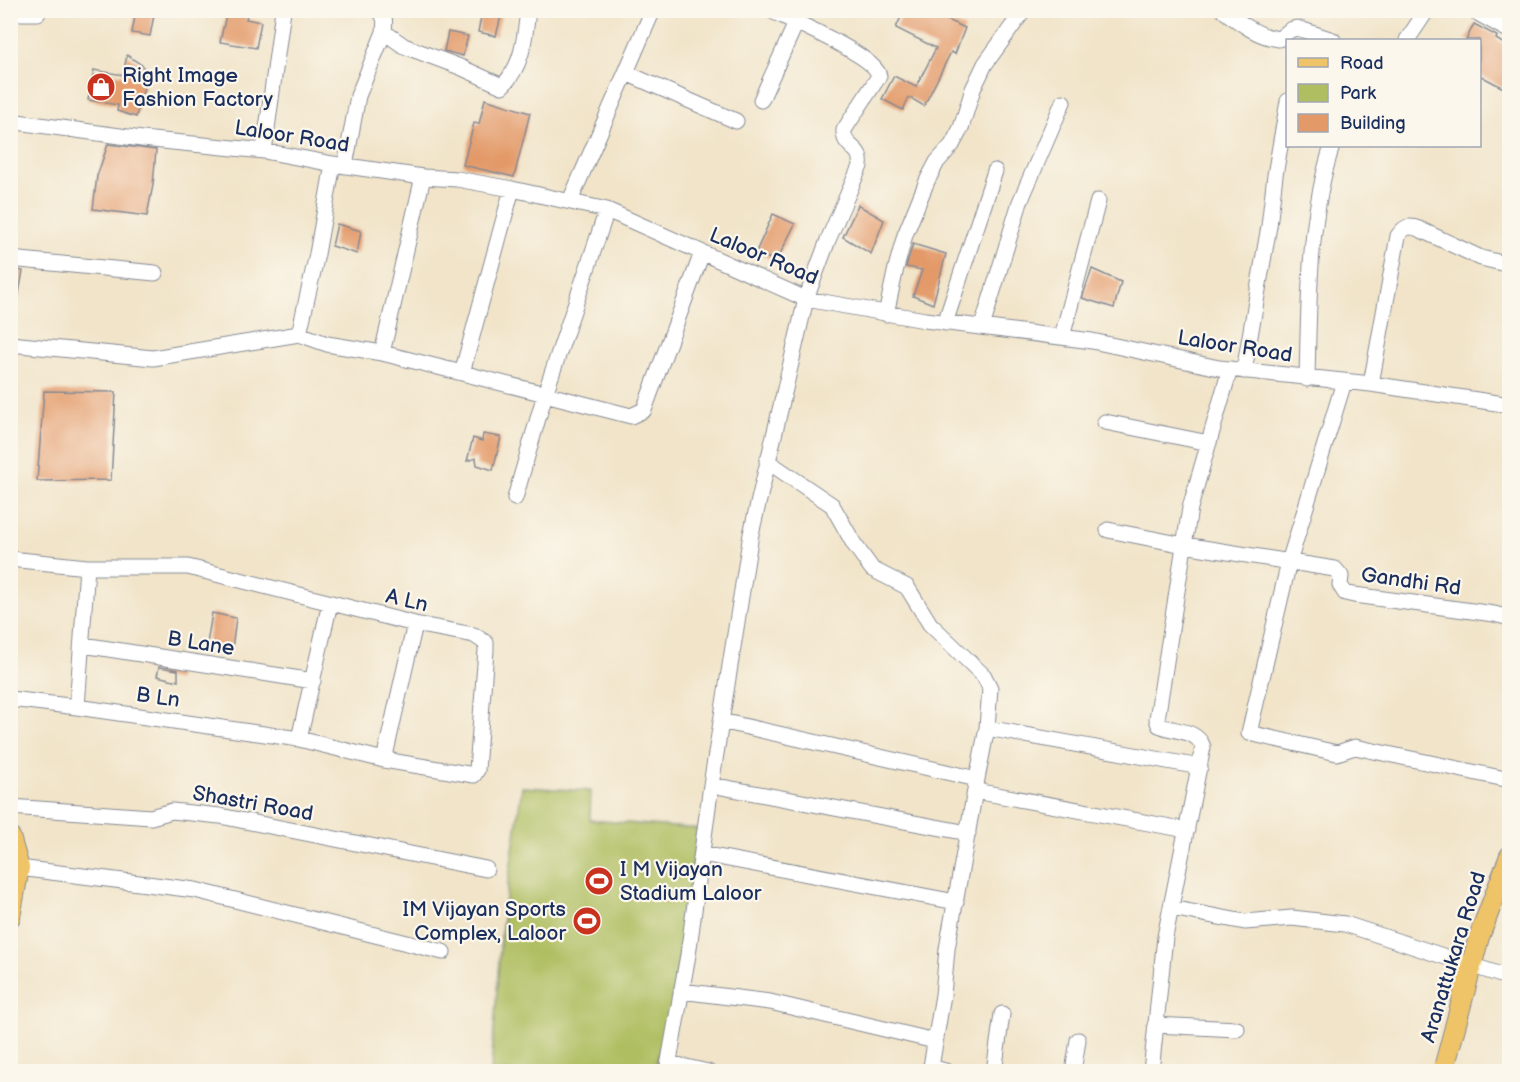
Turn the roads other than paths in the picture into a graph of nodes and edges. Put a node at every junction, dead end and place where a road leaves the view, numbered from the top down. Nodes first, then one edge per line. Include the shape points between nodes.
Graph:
1 (283, 10) edge
2 (378, 10) edge
3 (528, 10) edge
4 (653, 10) edge
5 (770, 10) edge
6 (1023, 10) edge
7 (1223, 10) edge
8 (1427, 10) edge
9 (1472, 10) edge
10 (10, 13) edge
11 (38, 13) dead end
12 (796, 23) junction
13 (1509, 31) edge
14 (384, 32) junction
15 (1331, 39) edge
16 (1408, 39) edge
17 (626, 74) junction
18 (761, 100) dead end
19 (1063, 102) dead end
20 (1286, 108) edge
21 (736, 120) dead end
22 (10, 121) edge
23 (1332, 147) edge
24 (264, 151) junction
25 (339, 165) junction
26 (995, 171) dead end
27 (423, 177) junction
28 (512, 189) junction
29 (570, 201) junction
30 (1098, 201) dead end
31 (607, 210) junction
32 (702, 253) junction
33 (10, 259) edge
34 (1509, 265) edge
35 (155, 273) dead end
36 (806, 299) junction
37 (886, 314) junction
38 (945, 323) junction
39 (982, 327) junction
40 (299, 334) junction
41 (1062, 337) junction
42 (10, 344) edge
43 (382, 353) junction
44 (1237, 370) junction
45 (462, 373) junction
46 (1307, 379) junction
47 (1344, 382) junction
48 (1371, 384) junction
49 (545, 394) junction
50 (1509, 405) edge
51 (1105, 422) dead end
52 (1209, 443) junction
53 (767, 461) junction
54 (515, 498) dead end
55 (1108, 530) dead end
56 (1184, 545) junction
57 (10, 559) edge
58 (1289, 562) junction
59 (87, 567) junction
60 (330, 603) junction
61 (1509, 618) edge
62 (415, 624) junction
63 (83, 645) junction
64 (313, 681) junction
65 (10, 699) edge
66 (77, 707) junction
67 (721, 722) junction
68 (987, 728) junction
69 (299, 739) junction
70 (384, 760) junction
71 (1200, 767) junction
72 (1509, 780) edge
73 (711, 784) junction
74 (976, 785) junction
75 (10, 807) edge
76 (1187, 830) junction
77 (968, 833) junction
78 (10, 837) edge
79 (702, 854) junction
80 (1509, 856) edge
81 (486, 869) dead end
82 (15, 870) edge
83 (956, 902) junction
84 (1171, 909) junction
85 (10, 917) edge
86 (443, 952) dead end
87 (1471, 966) junction
88 (1509, 978) edge
89 (681, 991) junction
90 (1002, 1014) dead end
91 (1155, 1024) junction
92 (1237, 1029) dead end
93 (1078, 1040) dead end
94 (935, 1041) junction
95 (668, 1067) edge
96 (929, 1069) edge
97 (708, 1071) edge
98 (948, 1071) edge
99 (994, 1071) edge
100 (1073, 1071) edge
101 (1151, 1071) edge
102 (1443, 1071) edge

1 - 24 street
2 - 14 street via 385,21
3 - 14 street via 524,44 514,70 502,86 404,46
4 - 17 street
5 - 12 street
6 - 37 street via 985,64 961,128 927,181 905,235
7 - 15 street via 1273,38 1279,39 1297,28
8 - 16 street
9 - 13 street
10 - 11 street
12 - 18 street
12 - 36 street via 869,61 879,76 844,130 847,143 858,151 860,166
14 - 25 street via 358,96
17 - 21 street
17 - 29 street
19 - 39 street via 1020,202
20 - 44 street via 1269,226
22 - 24 street, Laloor Road
23 - 46 street via 1312,247
24 - 25 street, Laloor Road
25 - 27 street, Laloor Road
25 - 40 street
26 - 38 street
27 - 28 street, Laloor Road
27 - 43 street
28 - 29 street, Laloor Road
28 - 45 street
29 - 31 street, Laloor Road
30 - 41 street
31 - 32 street, Laloor Road
31 - 49 street
32 - 36 street, Laloor Road
32 - 49 street via 644,410 631,416
33 - 35 street
34 - 48 street via 1481,258 1419,229 1403,228 1398,236
36 - 37 street, Laloor Road
36 - 53 street
37 - 38 street, Laloor Road
38 - 39 street, Laloor Road
39 - 41 street, Laloor Road
40 - 42 street via 153,358
40 - 43 street via 327,344
41 - 44 street, Laloor Road
43 - 45 street
44 - 46 street, Laloor Road
44 - 52 street
45 - 49 street
46 - 47 street, Laloor Road
47 - 48 street, Laloor Road
47 - 58 street
48 - 50 street, Laloor Road
49 - 54 street
51 - 52 street
52 - 56 street
53 - 67 street via 751,534
53 - 68 street via 832,506 872,569 907,587 930,624 984,676 990,688
55 - 56 street
56 - 58 street
56 - 71 street via 1157,719 1168,730 1201,739
57 - 59 street, A Ln
58 - 61 street, Gandhi Rd via 1335,569 1345,593
58 - 72 street via 1249,733 1336,753 1355,747
59 - 60 street, A Ln via 188,567
59 - 63 street
60 - 62 street, A Ln
60 - 64 street
62 - 70 street
62 - 70 street, A Ln via 474,635 486,643 477,770 474,775 462,774
63 - 64 street, B Lane
63 - 66 street
64 - 69 street
65 - 66 street, B Ln
66 - 69 street, B Ln
67 - 73 street
67 - 74 street
68 - 71 street
68 - 74 street
69 - 70 street, A Ln
71 - 76 street
73 - 77 street
73 - 79 street
74 - 76 street
74 - 77 street
75 - 81 street, Shastri Road via 220,816
76 - 84 street
77 - 83 street
78 - 82 main road
79 - 83 street
79 - 89 street
80 - 87 main road, Aranattukara Road
82 - 85 main road
82 - 86 street via 195,890
83 - 94 street
84 - 87 street via 1245,922 1292,918 1345,924
84 - 91 street
87 - 88 street
87 - 102 main road, Aranattukara Road
89 - 94 street via 770,1002
89 - 95 street
90 - 99 street
91 - 92 street
91 - 101 street
93 - 100 street
94 - 96 street
95 - 97 street
96 - 98 street

